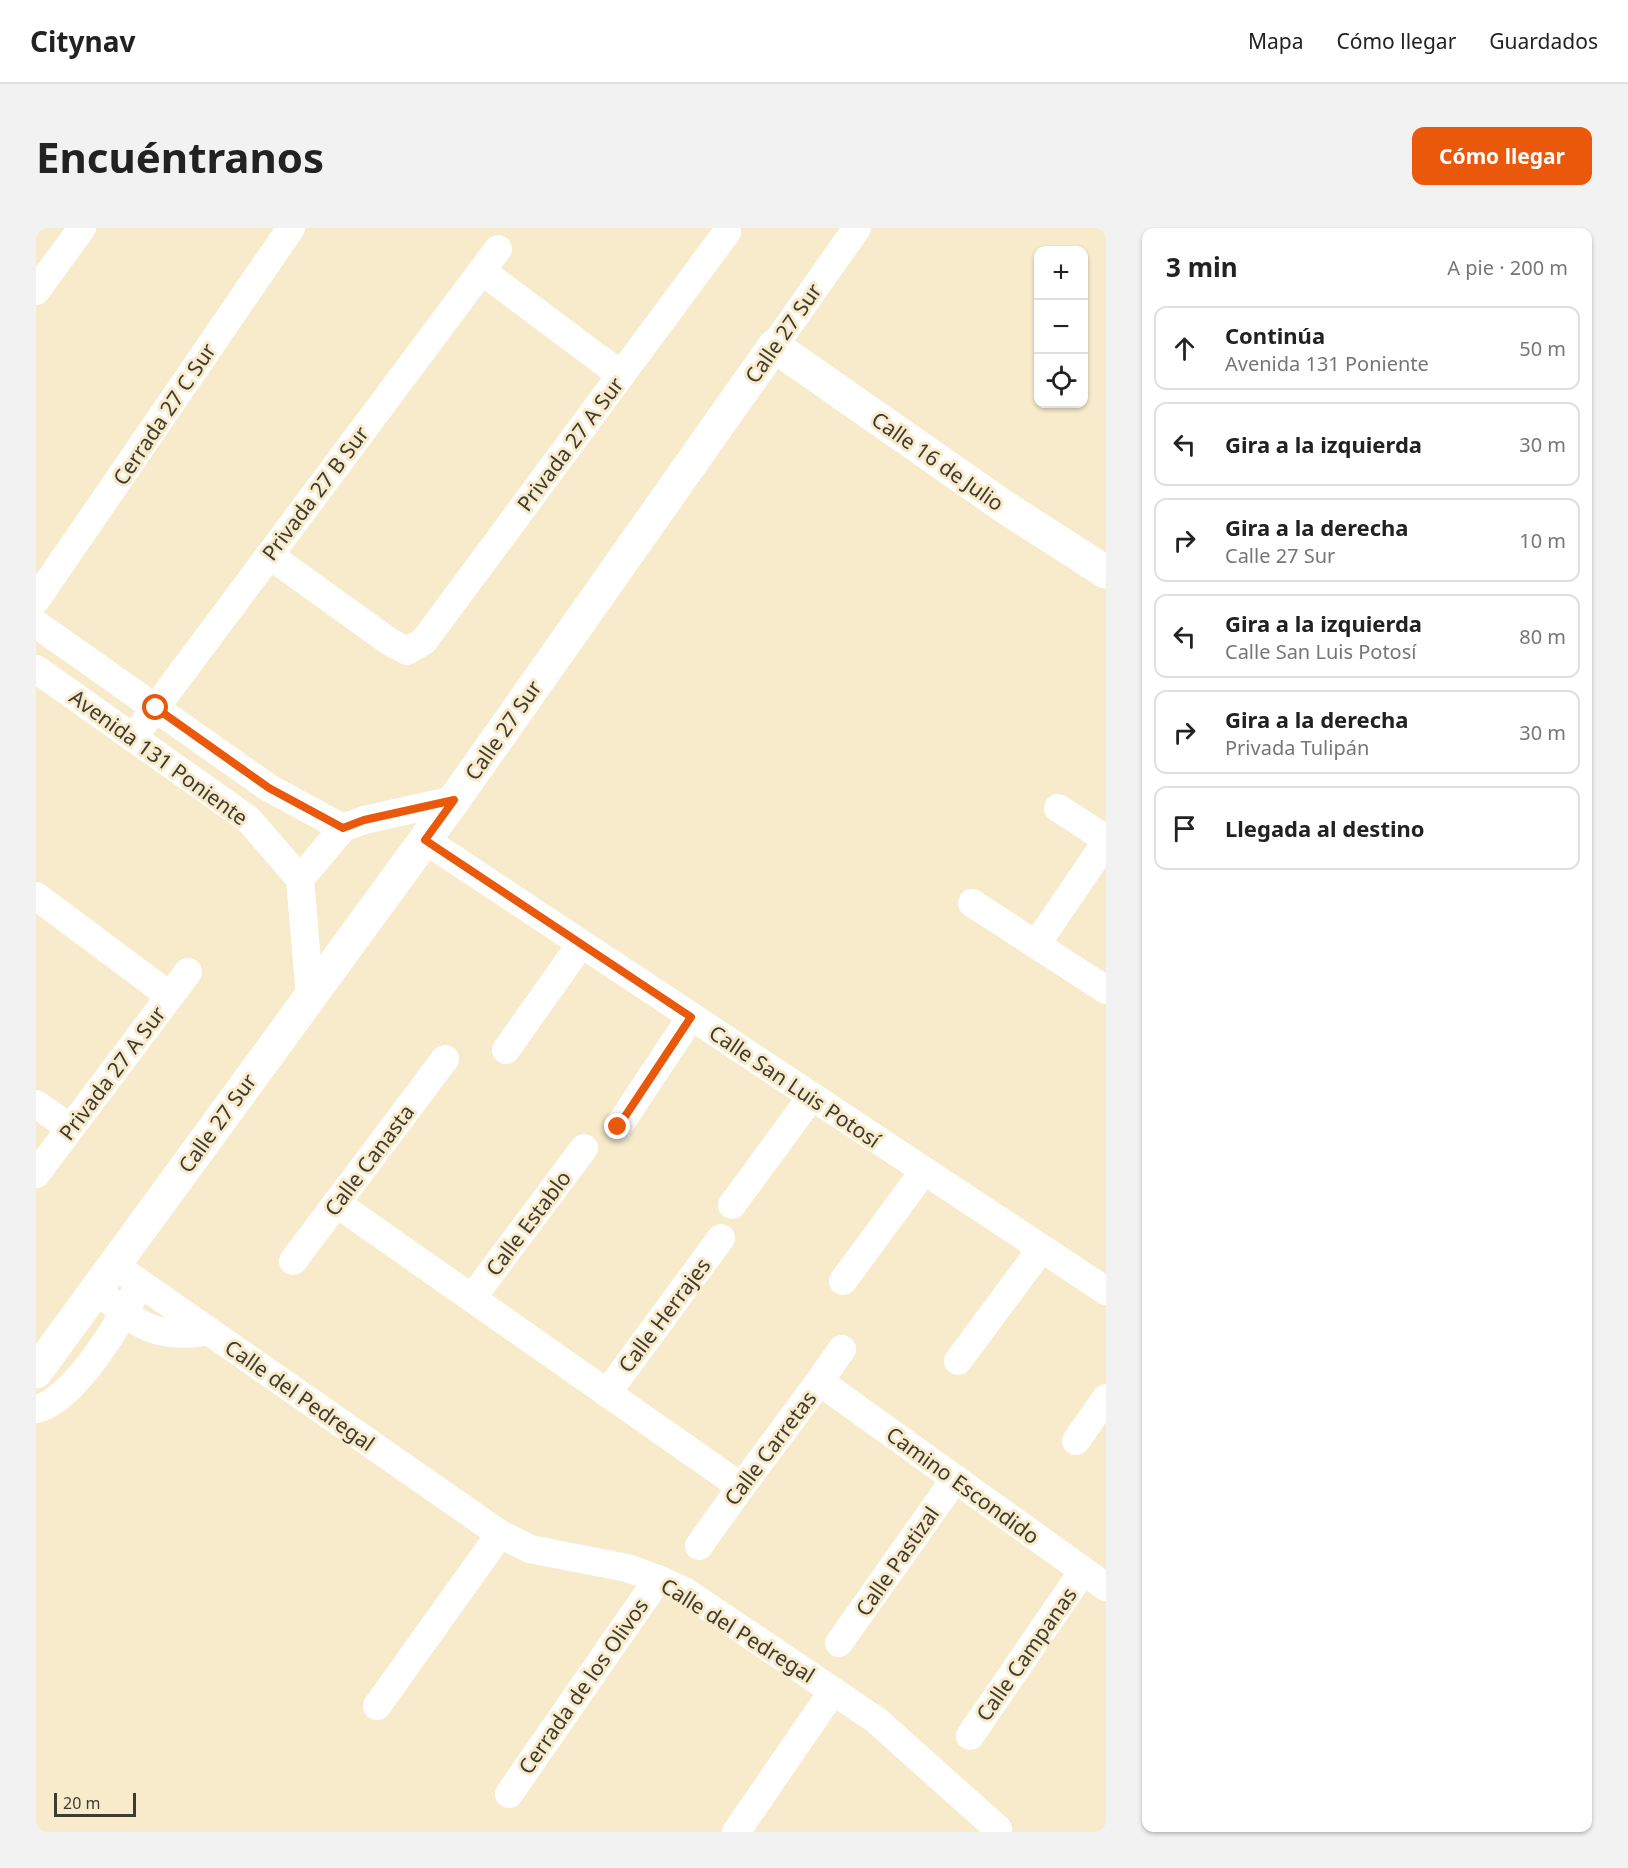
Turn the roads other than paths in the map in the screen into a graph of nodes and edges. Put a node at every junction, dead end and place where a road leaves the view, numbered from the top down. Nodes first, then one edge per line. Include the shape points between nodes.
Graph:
1 (82, 228) edge
2 (291, 228) edge
3 (857, 228) edge
4 (727, 232) dead end
5 (36, 291) edge
6 (774, 346) junction
7 (621, 375) junction
8 (269, 555) junction
9 (1106, 572) edge
10 (36, 600) edge
11 (36, 624) edge
12 (36, 669) edge
13 (156, 708) junction
14 (133, 738) junction
15 (454, 800) junction
16 (1058, 808) dead end
17 (343, 828) junction
18 (425, 840) junction
19 (1106, 841) edge
20 (300, 879) junction
21 (36, 896) edge
22 (972, 903) dead end
23 (581, 944) junction
24 (1036, 945) junction
25 (188, 972) dead end
26 (1106, 990) edge
27 (170, 996) junction
28 (310, 997) junction
29 (691, 1017) junction
30 (506, 1050) dead end
31 (445, 1059) dead end
32 (812, 1096) junction
33 (36, 1104) edge
34 (618, 1127) dead end
35 (70, 1128) junction
36 (584, 1148) dead end
37 (924, 1171) junction
38 (36, 1174) edge
39 (336, 1203) junction
40 (732, 1205) dead end
41 (721, 1238) dead end
42 (1041, 1249) junction
43 (293, 1261) dead end
44 (117, 1278) junction
45 (843, 1281) dead end
46 (1106, 1291) edge
47 (472, 1298) junction
48 (125, 1314) junction
49 (209, 1331) junction
50 (842, 1349) dead end
51 (958, 1361) dead end
52 (36, 1372) edge
53 (820, 1382) junction
54 (607, 1393) junction
55 (1106, 1398) edge
56 (36, 1409) edge
57 (1076, 1441) dead end
58 (955, 1479) junction
59 (740, 1486) junction
60 (500, 1534) junction
61 (699, 1546) dead end
62 (1083, 1571) junction
63 (658, 1579) junction
64 (1106, 1587) edge
65 (839, 1643) dead end
66 (833, 1691) junction
67 (377, 1706) dead end
68 (970, 1736) dead end
69 (509, 1794) dead end
70 (1002, 1823) edge
71 (736, 1832) edge

1 - 5 street
2 - 10 street, Cerrada 27 C Sur
3 - 6 street, Calle 27 Sur
4 - 7 street, Privada 27 A Sur
6 - 9 street, Calle 16 de Julio via 1006,508
6 - 15 street, Calle 27 Sur
7 - 8 street, Privada 27 A Sur via 424,641 407,651
7 - 8 street, Privada 27 B Sur via 490,260
8 - 13 street, Privada 27 B Sur
11 - 13 street, Avenida 131 Poniente
12 - 14 street, Avenida 131 Poniente
13 - 14 street, Privada 27 B Sur
13 - 17 street, Avenida 131 Poniente via 269,788
14 - 20 street, Avenida 131 Poniente via 248,819
15 - 17 street
15 - 18 street, Calle 27 Sur
16 - 19 street
17 - 20 street
18 - 23 street, Calle San Luis Potosí
18 - 28 street, Calle 27 Sur
19 - 24 street
20 - 28 street
21 - 27 street
22 - 24 street
23 - 29 street, Calle San Luis Potosí
23 - 30 street
24 - 26 street
25 - 27 street, Privada 27 A Sur
27 - 35 street, Privada 27 A Sur
28 - 44 street, Calle 27 Sur
29 - 32 street, Calle San Luis Potosí
29 - 34 street
31 - 39 street, Calle Canasta
32 - 37 street, Calle San Luis Potosí
32 - 40 street
33 - 35 street
35 - 38 street, Privada 27 A Sur
36 - 47 street, Calle Establo
37 - 42 street, Calle San Luis Potosí
37 - 45 street
39 - 43 street, Calle Canasta
39 - 47 street
41 - 54 street, Calle Herrajes
42 - 46 street, Calle San Luis Potosí
42 - 51 street
44 - 48 street, Calle del Pedregal via 111,1301
44 - 49 street, Calle del Pedregal
44 - 52 street, Calle 27 Sur
47 - 54 street
48 - 49 street, Calle del Pedregal via 146,1328 161,1332 177,1335
48 - 56 street via 73,1386 58,1399
49 - 60 street, Calle del Pedregal
50 - 53 street, Calle Carretas
53 - 58 street, Camino Escondido
53 - 59 street, Calle Carretas
54 - 59 street
55 - 57 street
58 - 62 street, Camino Escondido
58 - 65 street, Calle Pastizal
59 - 61 street, Calle Carretas
60 - 63 street, Calle del Pedregal via 530,1549 627,1568
60 - 67 street
62 - 64 street, Camino Escondido
62 - 68 street, Calle Campanas
63 - 66 street, Calle del Pedregal via 686,1592
63 - 69 street, Cerrada de los Olivos
66 - 70 street, Calle del Pedregal via 876,1720
66 - 71 street

